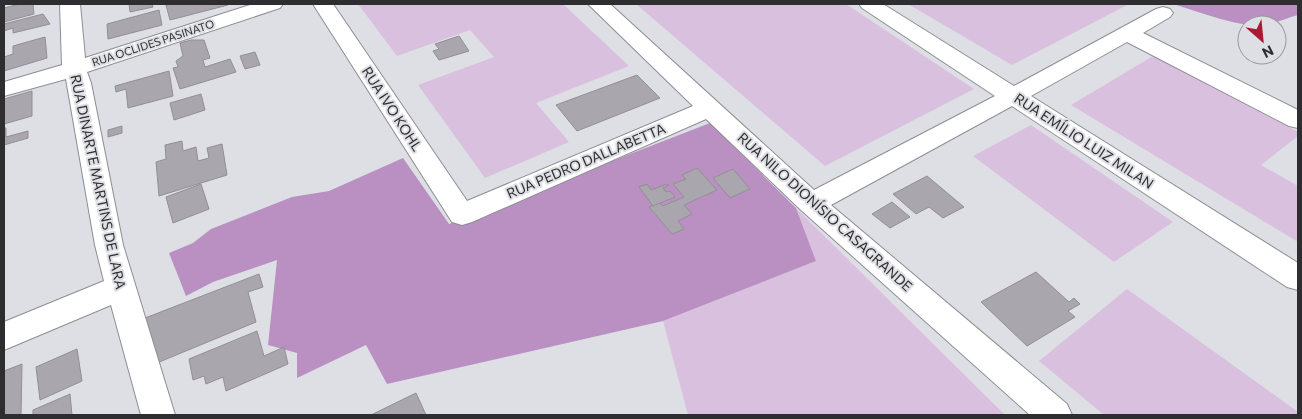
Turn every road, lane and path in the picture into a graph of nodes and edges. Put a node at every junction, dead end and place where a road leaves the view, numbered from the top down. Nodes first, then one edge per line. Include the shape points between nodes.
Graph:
1 (70, 4) edge
2 (273, 4) edge
3 (323, 4) edge
4 (598, 4) edge
5 (869, 4) edge
6 (1163, 13) dead end
7 (1127, 33) junction
8 (74, 69) junction
9 (4, 88) edge
10 (1013, 96) junction
11 (710, 108) junction
12 (1298, 120) edge
13 (812, 203) junction
14 (462, 215) joint
15 (1298, 278) edge
16 (120, 288) junction
17 (4, 336) edge
18 (158, 415) edge
19 (1055, 415) edge

1 - 8 street, RUA DINARTE MARTINS DE LARA
2 - 8 street, RUA OCLIDES PASINATO
3 - 14 street, RUA IVO KOHL
4 - 11 street, RUA NILO DIONÍSIO CASAGRANDE
5 - 10 street, RUA EMÍLIO LUIZ MILAN
6 - 7 street
7 - 10 street
7 - 12 street
8 - 9 street, RUA OCLIDES PASINATO
8 - 16 street, RUA DINARTE MARTINS DE LARA
10 - 13 street
10 - 15 street, RUA EMÍLIO LUIZ MILAN
11 - 13 street, RUA NILO DIONÍSIO CASAGRANDE
11 - 14 street, RUA PEDRO DALLABETTA
13 - 19 street, RUA NILO DIONÍSIO CASAGRANDE
16 - 17 street
16 - 18 street, RUA DINARTE MARTINS DE LARA

